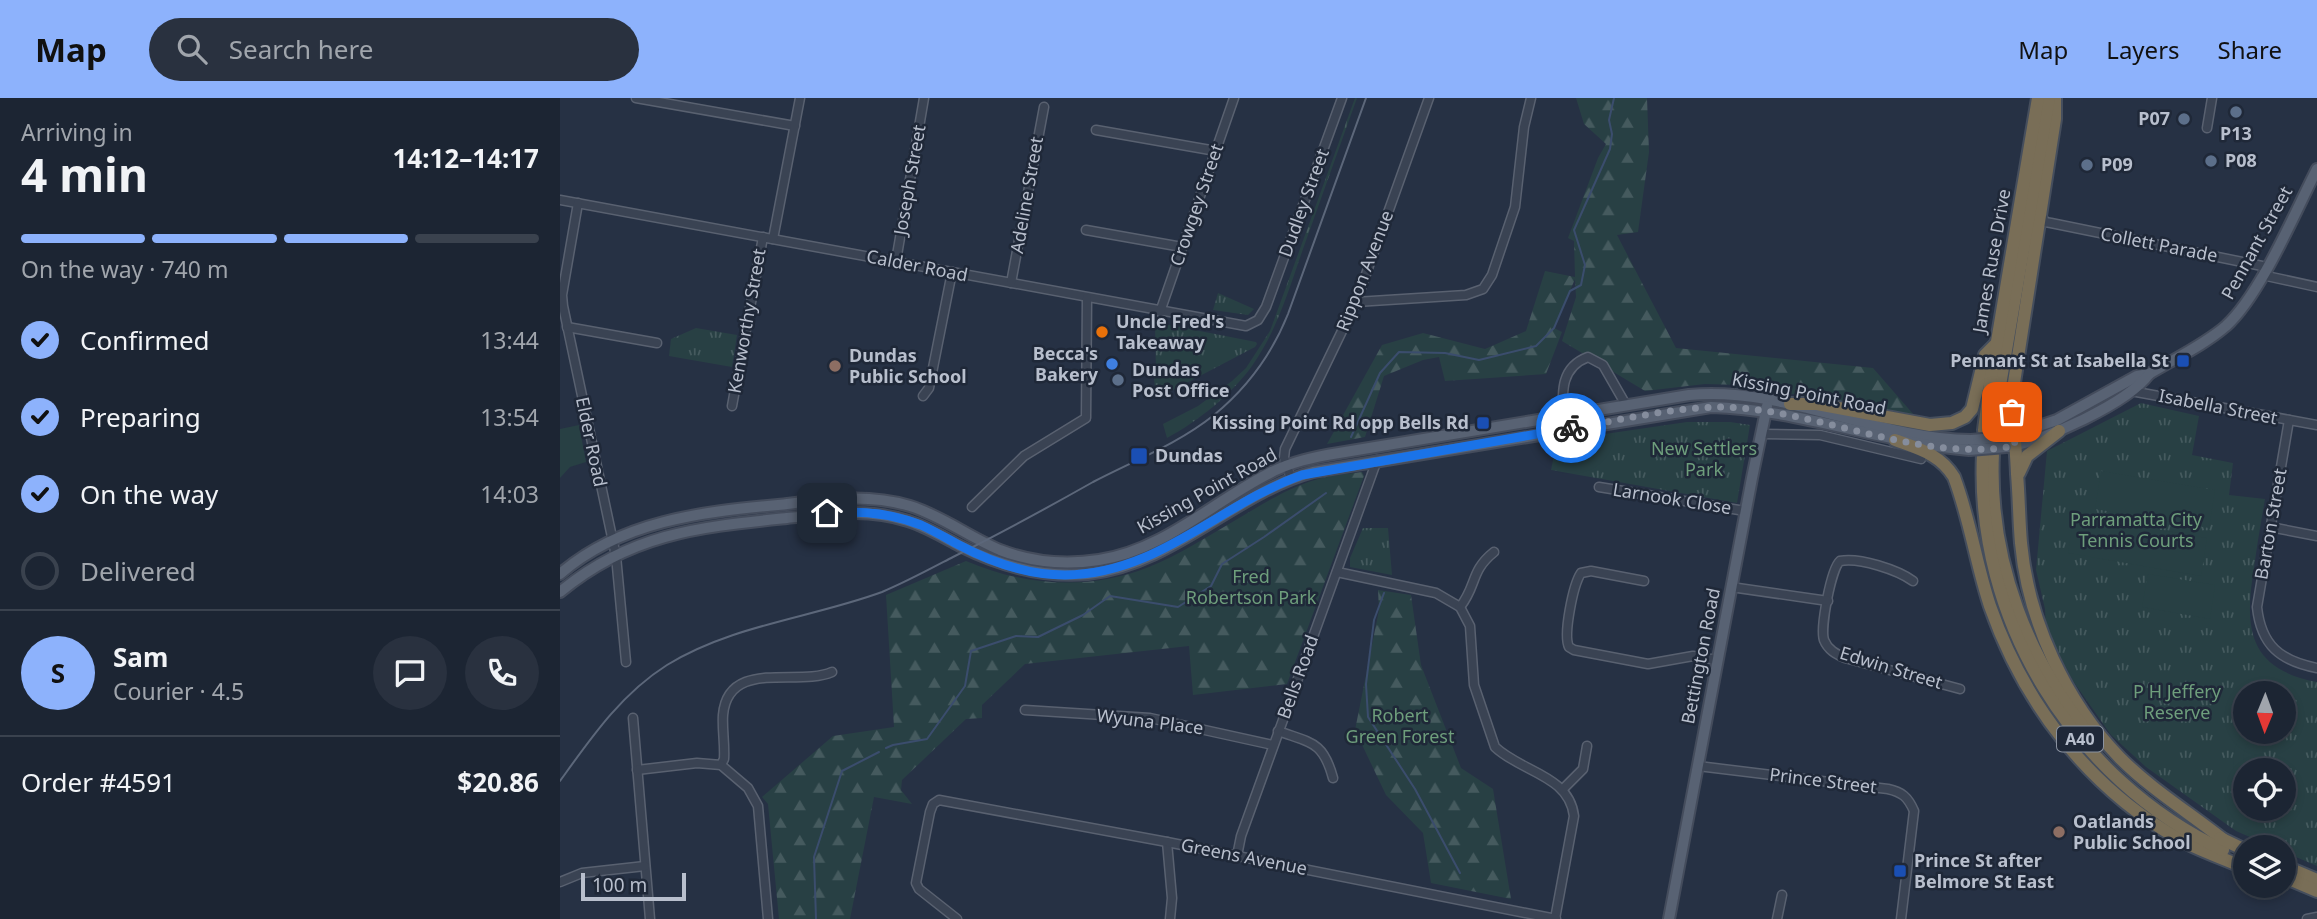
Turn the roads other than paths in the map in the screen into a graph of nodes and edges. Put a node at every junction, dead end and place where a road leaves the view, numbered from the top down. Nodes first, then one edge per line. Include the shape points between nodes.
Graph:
1 (636, 98) edge
2 (800, 98) edge
3 (924, 98) edge
4 (1234, 98) edge
5 (1342, 98) edge
6 (1429, 98) edge
7 (1531, 98) edge
8 (2038, 98) edge
9 (2049, 98) edge
10 (2055, 98) edge
11 (2212, 98) edge
12 (1044, 107) dead end
13 (795, 126) junction
14 (2207, 128) dead end
15 (1096, 130) dead end
16 (1216, 151) junction
17 (2317, 169) edge
18 (560, 200) edge
19 (578, 203) junction
20 (2040, 213) junction
21 (2051, 223) junction
22 (1086, 230) dead end
23 (2037, 230) junction
24 (763, 237) junction
25 (774, 239) junction
26 (1182, 247) junction
27 (896, 261) junction
28 (2265, 271) junction
29 (953, 272) junction
30 (1011, 284) junction
31 (2317, 287) edge
32 (1087, 298) junction
33 (1356, 302) junction
34 (1266, 307) joint
35 (1160, 312) junction
36 (567, 327) junction
37 (657, 343) dead end
38 (1996, 344) junction
39 (2125, 388) junction
40 (923, 396) dead end
41 (1768, 400) junction
42 (1790, 404) junction
43 (1626, 405) junction
44 (732, 406) dead end
45 (1766, 412) junction
46 (1563, 416) junction
47 (2289, 420) junction
48 (2317, 425) edge
49 (2059, 431) junction
50 (1762, 434) junction
51 (2004, 437) junction
52 (1895, 440) junction
53 (1970, 445) junction
54 (1921, 459) dead end
55 (1377, 460) junction
56 (1286, 465) junction
57 (2018, 477) junction
58 (1291, 478) junction
59 (1599, 487) dead end
60 (972, 507) dead end
61 (1745, 511) junction
62 (2270, 527) junction
63 (2317, 536) edge
64 (612, 540) junction
65 (1494, 552) dead end
66 (616, 556) junction
67 (1337, 572) junction
68 (560, 573) edge
69 (1644, 581) dead end
70 (1913, 581) dead end
71 (1731, 587) junction
72 (560, 592) edge
73 (1828, 601) junction
74 (1460, 607) junction
75 (1717, 660) junction
76 (626, 662) dead end
77 (2317, 668) edge
78 (832, 672) dead end
79 (1960, 689) dead end
80 (1026, 710) dead end
81 (633, 718) dead end
82 (1278, 731) junction
83 (1273, 745) junction
84 (1587, 746) dead end
85 (722, 765) junction
86 (1698, 766) junction
87 (637, 770) junction
88 (1333, 778) dead end
89 (1563, 789) junction
90 (2225, 841) junction
91 (1167, 842) junction
92 (2233, 845) edge
93 (2233, 855) edge
94 (1237, 856) junction
95 (2233, 863) edge
96 (645, 866) junction
97 (2296, 871) edge
98 (2317, 880) edge
99 (560, 882) edge
100 (2296, 882) edge
101 (2296, 889) edge
102 (2317, 892) edge
103 (1782, 895) dead end
104 (947, 916) edge
105 (2317, 918) edge
106 (650, 919) edge
107 (768, 919) edge
108 (957, 919) edge
109 (1170, 919) edge
110 (1555, 919) edge
111 (1669, 919) edge
112 (1777, 919) edge
113 (1901, 919) edge
114 (2307, 919) edge

1 - 13 street
2 - 13 street
3 - 27 street, Joseph Street
4 - 16 street, Crowgey Street
5 - 34 street, Dudley Street
6 - 33 street, Rippon Avenue
7 - 33 street via 1515,207 1483,289 1466,295
8 - 38 highway, James Ruse Drive
9 - 51 highway, James Ruse Drive via 1998,397
10 - 20 highway
11 - 14 street
12 - 30 street, Adeline Street
13 - 25 street
15 - 16 street
16 - 26 street, Crowgey Street
17 - 28 main road, Pennant Street
18 - 19 street, Calder Road
19 - 24 street, Calder Road
19 - 36 street, Elder Road via 562,295
20 - 21 street
20 - 23 highway
21 - 23 street
21 - 28 street, Collett Parade
22 - 26 street
23 - 51 highway via 2012,412
24 - 25 street, Calder Road
24 - 44 street, Kenworthy Street
25 - 27 street, Calder Road
26 - 35 street, Crowgey Street
27 - 29 street, Calder Road
28 - 31 street, Collett Parade
28 - 39 main road, Pennant Street via 2228,324 2143,382
29 - 30 street, Calder Road
29 - 40 street via 929,388
30 - 32 street, Calder Road
32 - 35 street, Calder Road
32 - 60 street via 1086,418 1024,456
33 - 56 street, Rippon Avenue via 1285,449
34 - 35 street, Calder Road via 1258,320 1246,326
36 - 37 street
36 - 64 street, Elder Road
38 - 42 highway via 1985,355 1972,409 1952,424 1930,425 1818,404
38 - 51 highway, James Ruse Drive
39 - 47 street, Isabella Street
39 - 49 main road, Pennant Street
39 - 51 main road, Pennant Street via 2057,420
41 - 42 main road, Kissing Point Road
41 - 43 main road, Kissing Point Road via 1703,394
41 - 45 main road, Bettington Road
42 - 53 main road, Kissing Point Road
43 - 46 main road, Kissing Point Road
43 - 46 street via 1603,365 1588,357 1566,374
45 - 50 main road, Bettington Road
45 - 52 main road, Kissing Point Road
45 - 55 main road, Kissing Point Road via 1685,410
46 - 56 main road, Kissing Point Road
47 - 48 street, Isabella Street
47 - 62 street, Barton Street
49 - 51 main road, Pennant Street
49 - 57 highway via 2027,456
50 - 54 street via 1829,436
50 - 61 main road, Bettington Road
51 - 53 main road, Kissing Point Road, bridge
51 - 57 highway
52 - 53 main road, Kissing Point Road
52 - 95 highway via 1930,453 1954,477 2008,654 2063,741 2098,779 2157,826
55 - 58 main road, Kissing Point Road
55 - 67 street, Bells Road
56 - 58 street
56 - 64 main road, Kissing Point Road via 1148,544 1090,562 1025,558 923,511 855,498 687,515
57 - 90 highway via 2029,591 2063,677 2121,758
58 - 66 main road, Kissing Point Road via 1154,555 1089,574 1016,568 921,526 865,512 695,528
59 - 61 street, Larnook Close
61 - 71 main road, Bettington Road
62 - 63 street
62 - 77 street, Barton Street via 2257,607 2259,627 2274,649 2295,664
64 - 66 street, Elder Road
64 - 68 main road, Kissing Point Road
65 - 74 street via 1477,569 1470,594
66 - 72 main road, Kissing Point Road
66 - 76 street, Elder Road
67 - 74 street via 1436,593
67 - 82 street, Bells Road
69 - 75 street via 1581,573 1567,634 1569,647 1648,664 1693,656
70 - 73 street, Edwin Street via 1897,572 1845,559 1835,566
71 - 73 street
71 - 75 main road, Bettington Road
73 - 79 street, Edwin Street via 1823,637 1834,653
74 - 89 street via 1470,626 1474,685 1495,747
75 - 86 main road, Bettington Road
78 - 85 street via 815,677 755,677 741,684 724,711
80 - 83 street, Wyuna Place via 1150,718
81 - 87 street
82 - 83 street, Bells Road
82 - 88 street via 1321,749
83 - 94 street, Bells Road
84 - 89 street via 1583,769
85 - 87 street via 696,763
85 - 107 street via 748,788 758,806
86 - 111 main road, Bettington Road
86 - 113 street, Prince Street via 1899,791 1914,811
87 - 96 street
89 - 110 street via 1572,801 1574,816
90 - 92 highway, A40
90 - 93 highway, A40 via 2154,797 2115,762 2053,684 2029,639 2006,572 1988,454 1982,476 1997,578 2023,650 2048,696 2092,754 2128,789 2179,827
91 - 94 street, Greens Avenue
91 - 104 street, Greens Avenue via 939,800 930,812 916,883
91 - 109 street
94 - 110 street, Greens Avenue
96 - 99 street via 582,873
96 - 106 street
97 - 98 highway
100 - 102 highway
101 - 102 highway
103 - 112 street
104 - 108 street
105 - 114 street

